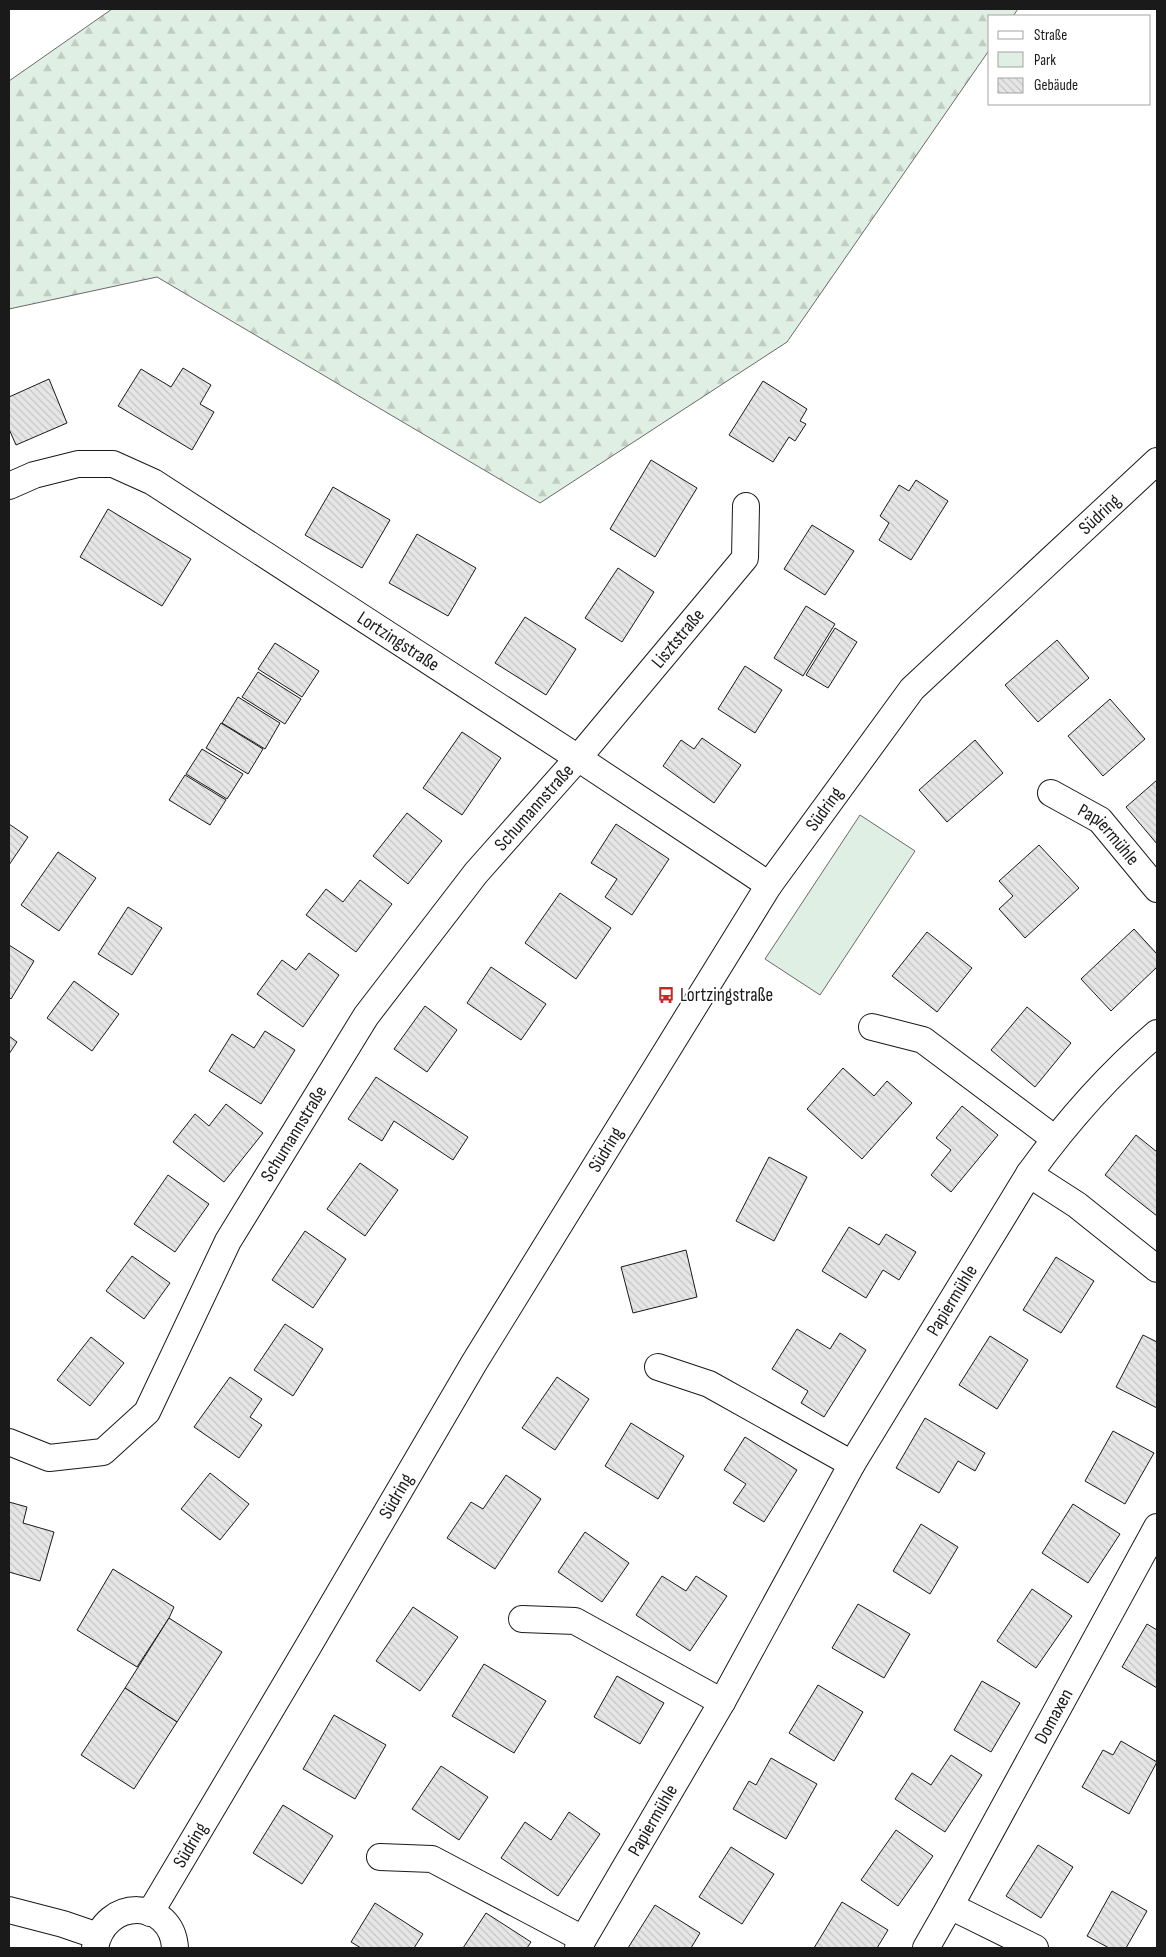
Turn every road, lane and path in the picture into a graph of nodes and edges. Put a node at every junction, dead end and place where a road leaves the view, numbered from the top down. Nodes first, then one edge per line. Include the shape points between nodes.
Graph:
1 (1157, 461) edge
2 (9, 486) edge
3 (746, 506) dead end
4 (578, 758) junction
5 (1051, 793) dead end
6 (769, 885) junction
7 (1157, 889) edge
8 (872, 1027) dead end
9 (1157, 1033) edge
10 (1054, 1139) junction
11 (1030, 1174) junction
12 (1157, 1269) edge
13 (658, 1367) dead end
14 (9, 1442) edge
15 (852, 1464) junction
16 (1157, 1526) edge
17 (522, 1619) dead end
18 (722, 1702) junction
19 (380, 1857) dead end
20 (950, 1906) junction
21 (9, 1910) edge
22 (150, 1913) junction
23 (96, 1942) edge
24 (581, 1943) edge
25 (175, 1948) edge
26 (926, 1948) edge
27 (1035, 1948) edge

1 - 6 street, Südring via 912,689
2 - 4 street, Lortzingstraße via 34,475 78,464 113,464 153,482
3 - 4 street, Lisztstraße via 745,558
4 - 6 street, Lortzingstraße
4 - 14 street, Schumannstraße via 476,872 366,1016 228,1241 147,1412 103,1452 48,1458
5 - 7 street, Papiermühle via 1100,820
6 - 22 street, Südring via 474,1363
8 - 10 street via 923,1040
9 - 10 street, Papiermühle via 1130,1056
10 - 11 street, Papiermühle
11 - 12 street via 1077,1205
11 - 15 street, Papiermühle
13 - 15 street via 709,1384
15 - 18 street, Papiermühle
16 - 20 street, Domaxen
17 - 18 street via 575,1621
18 - 24 street, Papiermühle
19 - 24 street, Papiermühle via 432,1858
20 - 26 street, Domaxen
20 - 27 street
21 - 23 street via 62,1924
22 - 23 street via 138,1910 113,1916 104,1925
22 - 25 street via 167,1924

